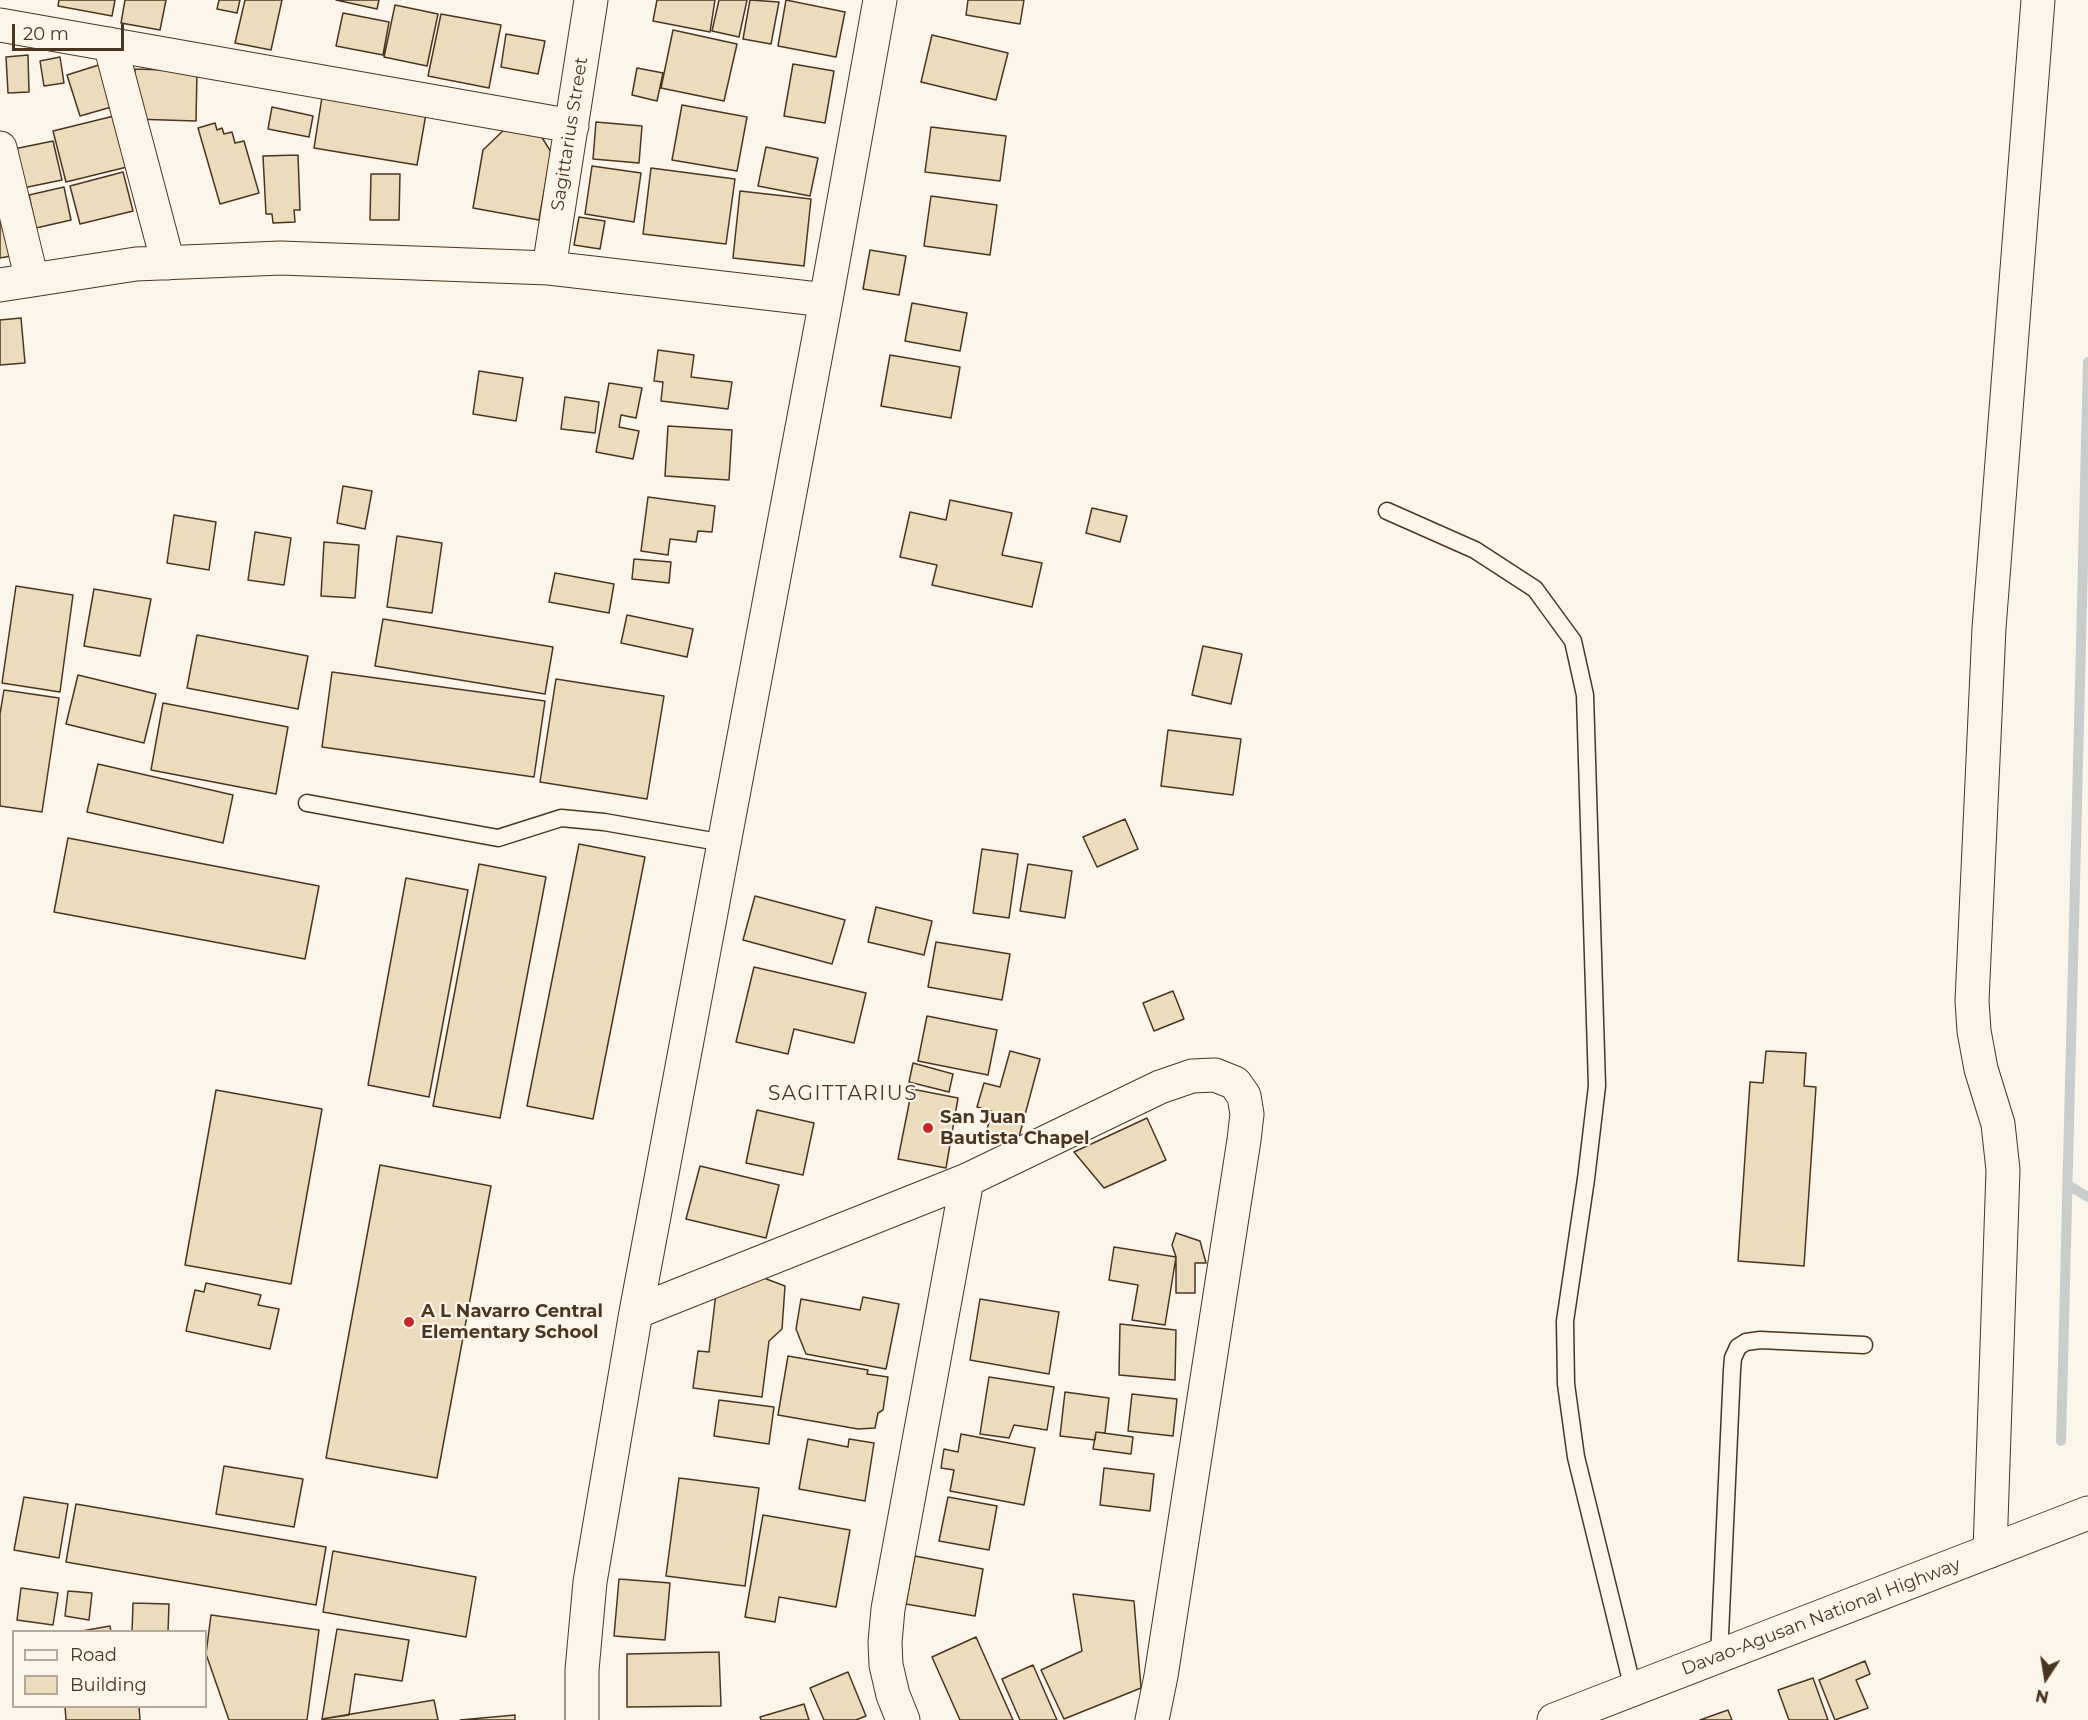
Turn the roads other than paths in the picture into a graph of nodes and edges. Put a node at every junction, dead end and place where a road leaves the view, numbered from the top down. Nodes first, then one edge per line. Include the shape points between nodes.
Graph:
1 (591, 0) edge
2 (880, 0) edge
3 (2038, 0) edge
4 (0, 25) edge
5 (110, 44) junction
6 (572, 126) junction
7 (0, 148) edge
8 (168, 263) junction
9 (549, 268) junction
10 (32, 280) junction
11 (0, 285) edge
12 (826, 300) junction
13 (1388, 512) dead end
14 (307, 803) dead end
15 (724, 843) junction
16 (967, 1180) junction
17 (636, 1312) junction
18 (1864, 1345) dead end
19 (2088, 1513) edge
20 (1990, 1551) junction
21 (1719, 1657) junction
22 (1633, 1689) junction
23 (582, 1720) edge
24 (903, 1720) edge
25 (1152, 1720) edge
26 (1554, 1720) edge

1 - 6 main road, Sagittarius Street
2 - 12 main road
3 - 20 main road via 1989,628 1972,1001 1980,1070 1998,1124 2003,1170
4 - 5 main road
5 - 6 main road
5 - 8 main road
6 - 9 main road, Sagittarius Street
7 - 10 main road
8 - 9 main road via 280,258
8 - 10 main road
9 - 12 main road
10 - 11 main road
12 - 15 main road
13 - 22 lane via 1475,550 1534,589 1573,641 1585,695 1597,1086 1565,1321 1566,1383 1576,1457
14 - 15 lane via 498,838 561,818
15 - 17 main road
16 - 17 main road
16 - 24 main road via 888,1609 886,1665
16 - 25 main road via 1160,1087 1192,1076 1215,1075 1235,1083 1244,1096 1244,1140
17 - 23 main road via 590,1582
18 - 21 lane via 1760,1340 1738,1347 1732,1370
19 - 20 main road, Davao-Agusan National Highway
20 - 21 main road, Davao-Agusan National Highway
21 - 22 main road, Davao-Agusan National Highway
22 - 26 main road, Davao-Agusan National Highway

